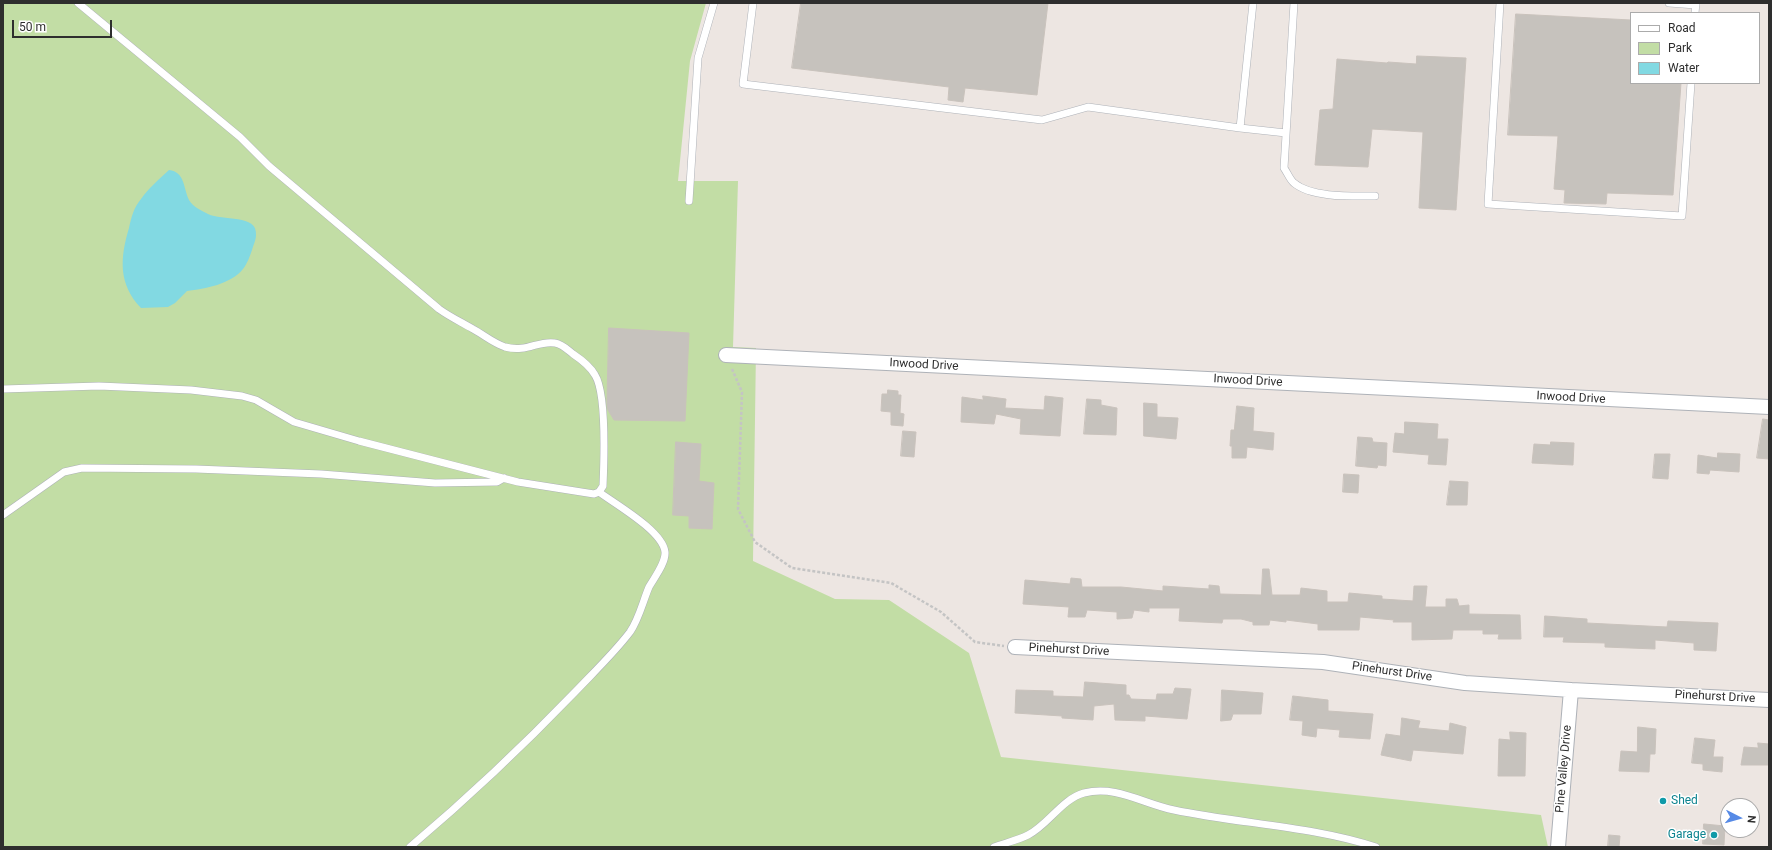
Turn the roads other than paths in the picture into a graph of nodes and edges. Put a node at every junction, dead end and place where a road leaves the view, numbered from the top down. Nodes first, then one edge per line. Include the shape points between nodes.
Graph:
1 (78, 3) edge
2 (714, 3) edge
3 (753, 3) edge
4 (1253, 3) edge
5 (1294, 3) edge
6 (1500, 3) edge
7 (1670, 3) edge
8 (1696, 4) edge
9 (1691, 84) edge
10 (1240, 128) junction
11 (1286, 133) junction
12 (1376, 196) dead end
13 (689, 201) dead end
14 (726, 355) road end
15 (3, 390) edge
16 (1769, 407) edge
17 (504, 478) junction
18 (599, 492) junction
19 (3, 515) edge
20 (1016, 647) road end
21 (1571, 690) junction
22 (1769, 700) edge
23 (410, 847) edge
24 (994, 847) edge
25 (1376, 847) edge
26 (1558, 847) edge

1 - 18 lane via 240,137 269,166 439,309 495,343 519,349 546,342 558,343 585,362 597,379 602,399 604,470 603,486
2 - 13 lane via 698,58
3 - 10 lane via 743,84 1042,120 1088,107
4 - 10 lane
5 - 11 lane
6 - 9 lane via 1488,204 1682,216
7 - 8 lane
10 - 11 lane
11 - 12 lane via 1284,168 1294,183 1311,192
14 - 16 street, Inwood Drive
15 - 17 lane via 41,387 120,387 242,396 256,400 294,422
17 - 18 lane via 557,489 594,494
17 - 19 lane via 497,482 435,483 212,469 82,468 64,472
18 - 23 lane via 647,527 660,540 665,552 631,630 542,726
20 - 21 street, Pinehurst Drive via 1322,662 1465,683
21 - 22 street, Pinehurst Drive
21 - 26 street, Pine Valley Drive
24 - 25 lane via 1029,835 1072,799 1082,794 1106,791 1123,793 1173,810 1353,839

